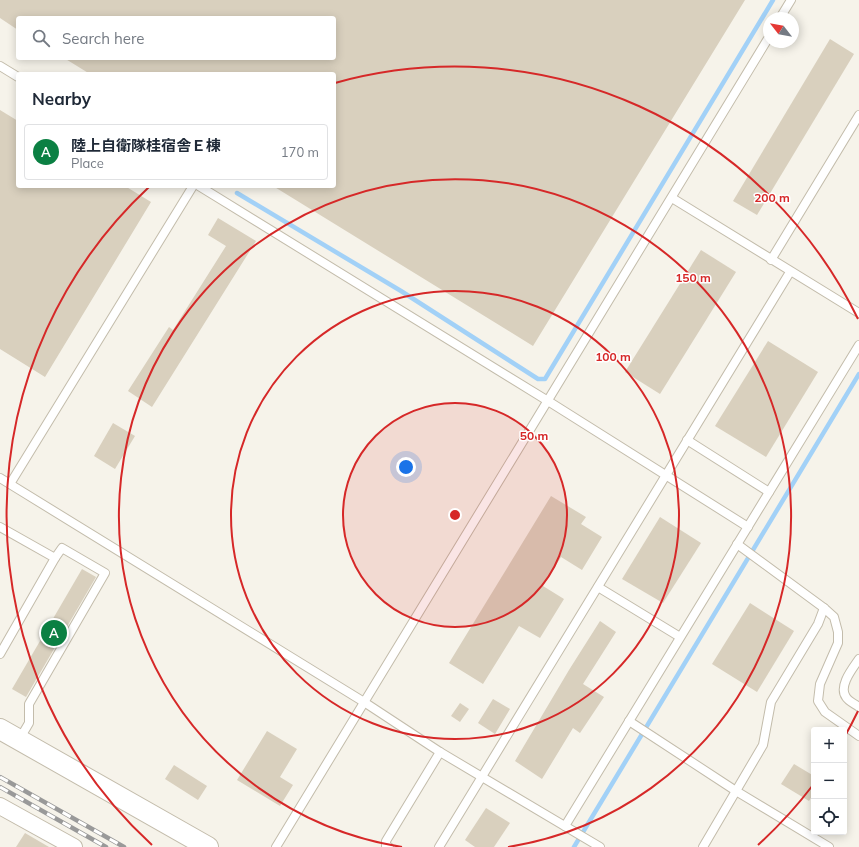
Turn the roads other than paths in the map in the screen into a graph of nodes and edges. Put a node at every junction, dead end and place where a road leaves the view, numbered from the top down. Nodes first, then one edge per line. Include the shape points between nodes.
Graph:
1 (791, 0) edge
2 (784, 12) edge
3 (763, 47) edge
4 (0, 66) edge
5 (16, 76) edge
6 (859, 115) edge
7 (192, 188) edge
8 (202, 188) edge
9 (672, 198) junction
10 (770, 260) junction
11 (790, 272) junction
12 (859, 313) edge
13 (859, 345) edge
14 (548, 401) junction
15 (687, 440) junction
16 (666, 475) junction
17 (0, 478) edge
18 (10, 484) junction
19 (769, 492) junction
20 (0, 527) edge
21 (748, 527) junction
22 (737, 544) junction
23 (55, 558) junction
24 (598, 587) junction
25 (824, 608) junction
26 (680, 637) junction
27 (0, 654) edge
28 (859, 659) edge
29 (364, 702) junction
30 (859, 707) edge
31 (629, 722) junction
32 (0, 729) edge
33 (859, 736) edge
34 (19, 740) junction
35 (440, 752) junction
36 (482, 776) junction
37 (736, 791) junction
38 (0, 806) edge
39 (565, 826) junction
40 (74, 847) edge
41 (208, 847) edge
42 (276, 847) edge
43 (388, 847) edge
44 (439, 847) edge
45 (600, 847) edge
46 (704, 847) edge
47 (829, 847) edge

1 - 2 lane
3 - 9 lane
4 - 5 lane
6 - 10 lane
7 - 18 lane
8 - 14 lane
9 - 10 lane
9 - 14 lane
10 - 11 lane
11 - 12 lane
11 - 15 lane
13 - 19 lane
14 - 16 lane
14 - 29 lane
15 - 16 lane
15 - 19 lane
16 - 21 lane
16 - 24 lane
17 - 18 lane
18 - 29 lane
19 - 21 lane
20 - 23 lane
21 - 22 lane
22 - 25 lane
22 - 26 lane
23 - 27 lane
23 - 34 lane via 62,548 104,573 29,704 29,723
24 - 26 lane
24 - 36 lane
25 - 33 lane via 834,617 838,644 820,684 818,701 825,712
25 - 37 lane via 818,624 771,702 763,745
26 - 31 lane
28 - 30 lane via 844,684 844,693 846,699
29 - 35 lane
29 - 42 lane
31 - 37 lane
31 - 39 lane
32 - 34 street
34 - 41 street
35 - 36 lane
35 - 43 lane via 386,841
36 - 39 lane
36 - 44 lane
37 - 46 lane
37 - 47 lane
38 - 40 street
39 - 45 lane

